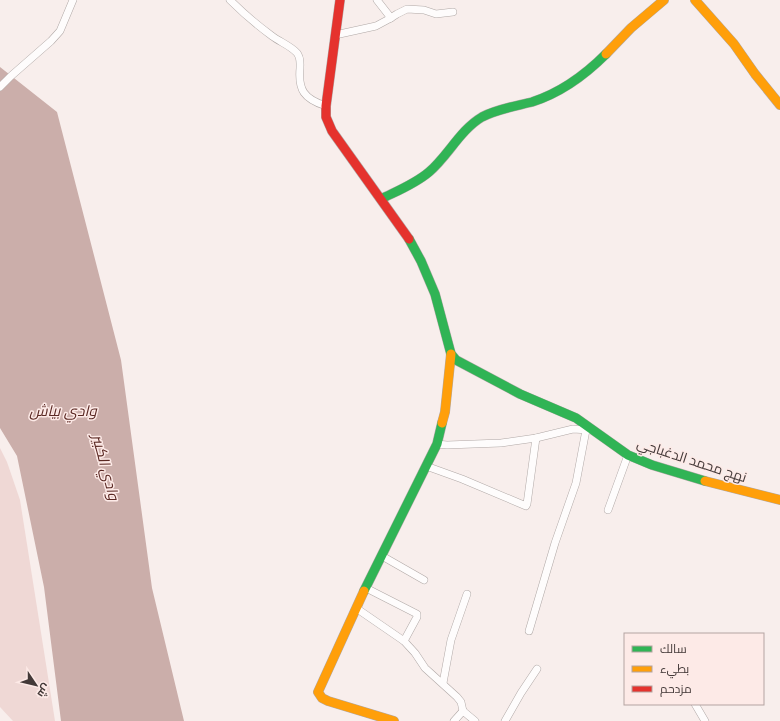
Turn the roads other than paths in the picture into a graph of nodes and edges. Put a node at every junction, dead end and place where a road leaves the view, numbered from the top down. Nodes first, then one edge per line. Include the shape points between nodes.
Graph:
1 (73, 0) edge
2 (230, 0) edge
3 (340, 0) edge
4 (377, 0) edge
5 (664, 0) edge
6 (695, 0) edge
7 (453, 12) dead end
8 (391, 18) junction
9 (335, 35) junction
10 (0, 88) edge
11 (780, 105) edge
12 (326, 106) junction
13 (381, 199) junction
14 (451, 354) junction
15 (589, 430) junction
16 (536, 438) junction
17 (437, 444) junction
18 (628, 455) junction
19 (426, 466) junction
20 (780, 500) edge
21 (608, 510) dead end
22 (382, 556) junction
23 (424, 580) dead end
24 (366, 588) junction
25 (467, 594) dead end
26 (356, 608) junction
27 (529, 631) dead end
28 (404, 641) junction
29 (537, 669) dead end
30 (443, 683) junction
31 (696, 705) edge
32 (463, 711) junction
33 (394, 721) edge
34 (454, 721) edge
35 (474, 721) edge
36 (505, 721) edge
37 (706, 721) edge

1 - 10 street via 60,31
2 - 12 street via 296,52 300,58 299,83 302,89 313,101
3 - 9 street
4 - 8 street
5 - 13 street via 572,83 541,98 480,118 429,172
6 - 11 street via 734,44
7 - 8 street via 436,14 407,9
8 - 9 street via 376,26
9 - 12 street
12 - 13 street via 326,117 332,130
13 - 14 street via 407,235 421,262 435,294
14 - 15 street, نهج محمد الدغباجي via 456,360 520,394 576,418
14 - 17 street via 445,412
15 - 16 street via 573,429
15 - 18 street, نهج محمد الدغباجي
15 - 27 street via 576,483
16 - 17 street via 501,443
16 - 19 street via 526,506
17 - 19 street
18 - 20 street, نهج محمد الدغباجي via 701,480
18 - 21 street
19 - 22 street
22 - 23 street
22 - 24 street
24 - 26 street
24 - 28 street via 417,614
25 - 30 street via 451,640
26 - 28 street
26 - 33 street via 318,694 328,701
28 - 30 street via 425,668
29 - 36 street
30 - 32 street via 462,702
31 - 37 street
32 - 34 street
32 - 35 street

